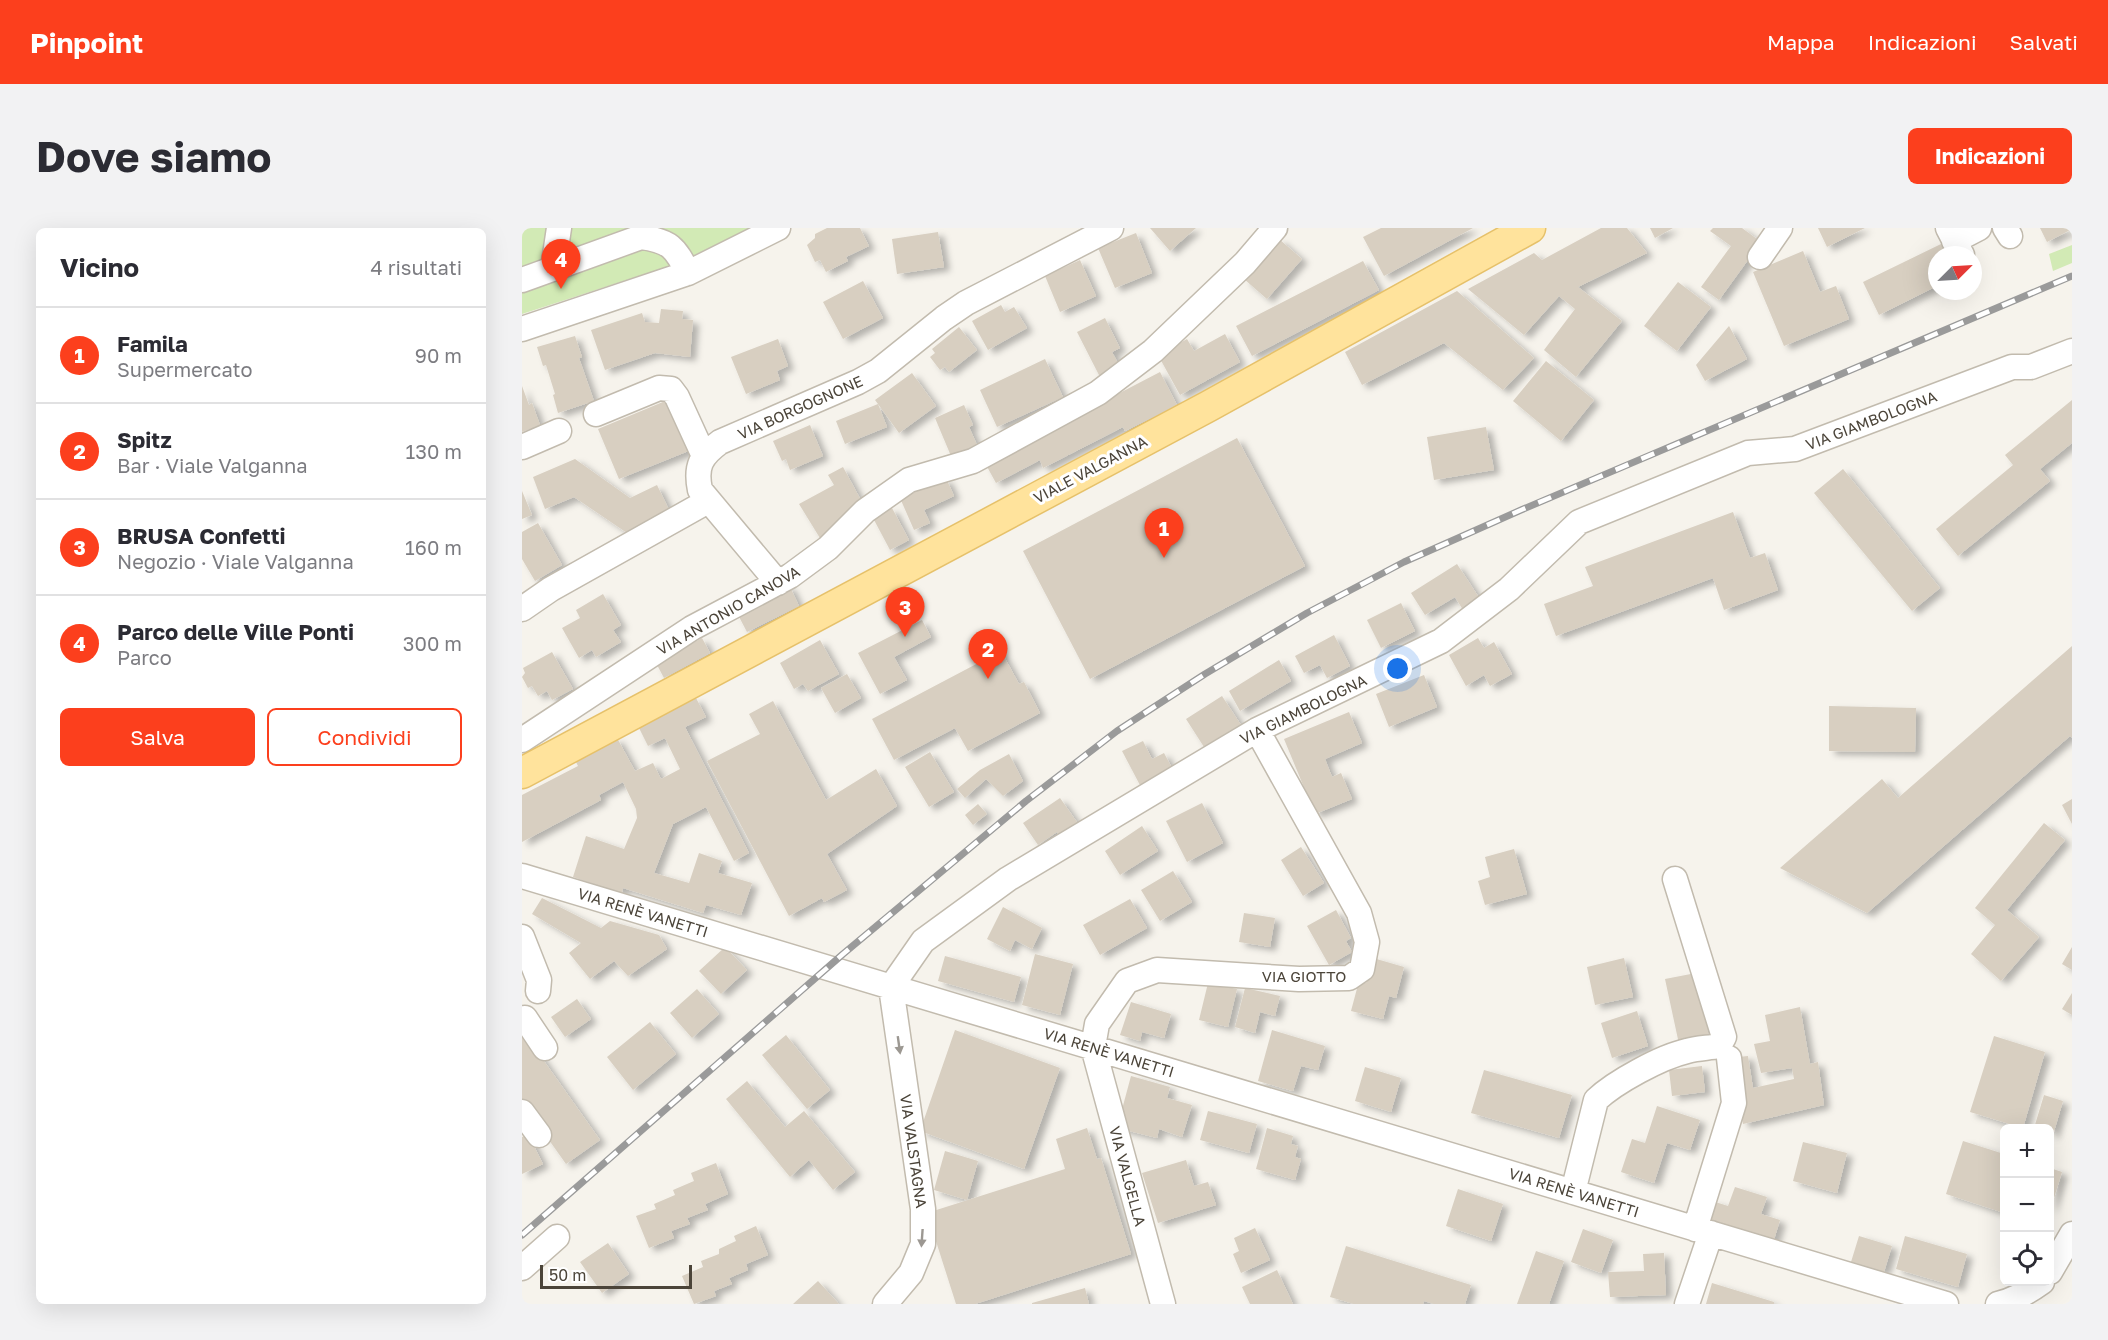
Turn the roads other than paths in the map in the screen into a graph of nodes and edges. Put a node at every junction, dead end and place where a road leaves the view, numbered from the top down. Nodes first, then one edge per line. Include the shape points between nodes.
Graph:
1 (559, 228) edge
2 (778, 228) edge
3 (1111, 228) edge
4 (1275, 228) edge
5 (1530, 228) edge
6 (1780, 228) edge
7 (1979, 228) edge
8 (1955, 241) edge
9 (1760, 257) dead end
10 (553, 268) junction
11 (688, 273) junction
12 (522, 280) edge
13 (522, 329) edge
14 (2072, 351) edge
15 (596, 414) dead end
16 (559, 431) dead end
17 (522, 447) edge
18 (704, 456) junction
19 (708, 501) junction
20 (778, 583) junction
21 (522, 609) edge
22 (1257, 730) junction
23 (522, 740) edge
24 (522, 773) edge
25 (522, 876) edge
26 (1675, 879) dead end
27 (522, 937) edge
28 (891, 987) junction
29 (538, 991) dead end
30 (522, 1020) edge
31 (1093, 1047) junction
32 (545, 1048) dead end
33 (1729, 1058) dead end
34 (522, 1112) edge
35 (539, 1135) dead end
36 (1573, 1192) junction
37 (1703, 1231) junction
38 (2072, 1234) edge
39 (557, 1237) dead end
40 (2054, 1264) edge
41 (522, 1268) edge
42 (2036, 1286) edge
43 (885, 1304) edge
44 (1164, 1304) edge
45 (1687, 1304) edge
46 (1946, 1304) edge
47 (1998, 1304) edge

1 - 10 street
2 - 11 street
3 - 18 street, VIA BORGOGNONE via 966,303 878,371 720,442
4 - 20 street, VIA ANTONIO CANOVA via 1245,263 1153,351 1098,393 973,461 909,480 865,511 828,548
5 - 24 main road, VIALE VALGANNA
6 - 9 street
7 - 8 street
10 - 11 street via 641,237 660,240 678,252
10 - 12 street
11 - 13 street
14 - 22 street, VIA GIAMBOLOGNA via 2031,367 2012,367 1795,449 1748,453 1579,522 1509,590 1441,641
15 - 18 street via 659,388 671,389
16 - 17 street
18 - 19 street via 697,473 700,489
19 - 20 street
19 - 21 street via 571,577
20 - 23 street, VIA ANTONIO CANOVA via 692,628
22 - 28 street, VIA GIAMBOLOGNA via 1008,879 923,941
22 - 31 street, VIA GIOTTO via 1359,913 1367,942 1362,969 1349,978 1309,979 1156,970 1127,981 1097,1024
25 - 28 street, VIA RENÈ VANETTI
26 - 36 street via 1724,1037 1719,1046 1672,1056 1607,1090 1596,1100
27 - 29 street via 538,980
28 - 31 street, VIA RENÈ VANETTI
28 -> 43 street, VIA VALSTAGNA via 922,1209 923,1244 911,1273
30 - 32 street via 525,1018
31 - 36 street, VIA RENÈ VANETTI
31 - 44 street, VIA VALGELLA
33 - 37 street via 1734,1103
34 - 35 street
36 - 37 street, VIA RENÈ VANETTI
37 - 45 street
37 - 46 street, VIA RENÈ VANETTI
38 - 40 street
39 - 41 street
42 - 47 street

